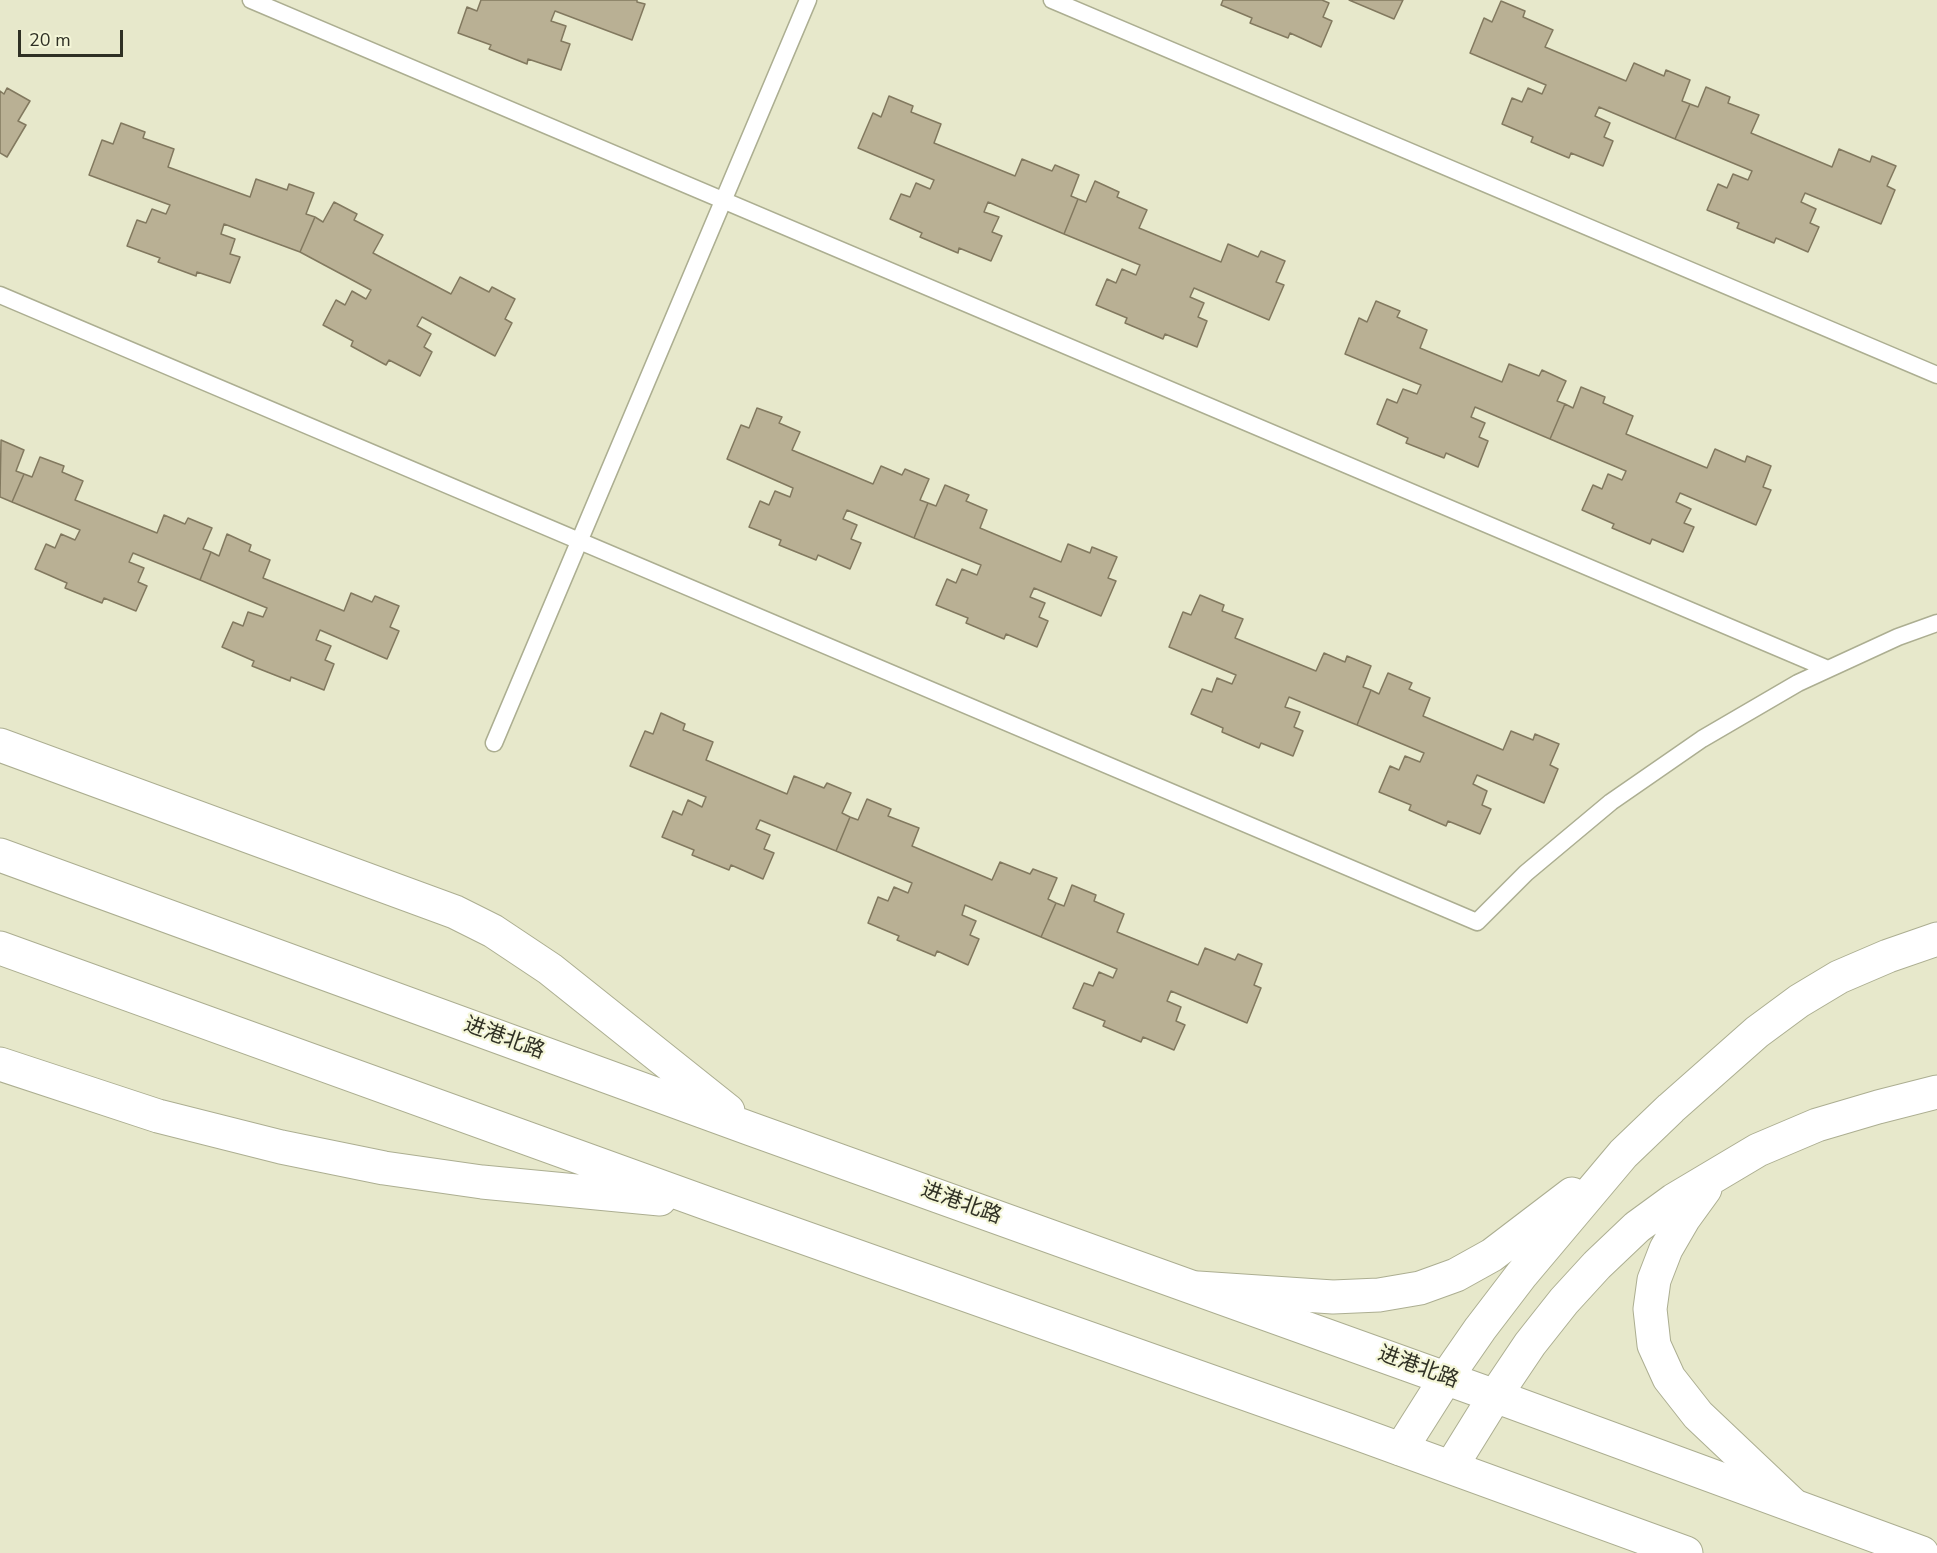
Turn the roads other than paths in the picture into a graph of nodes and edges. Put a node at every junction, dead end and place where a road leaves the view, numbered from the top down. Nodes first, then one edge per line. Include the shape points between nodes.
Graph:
1 (251, 0) edge
2 (808, 0) edge
3 (1052, 0) edge
4 (723, 200) junction
5 (0, 295) edge
6 (1937, 375) edge
7 (580, 541) junction
8 (1937, 623) edge
9 (1828, 669) junction
10 (494, 743) dead end
11 (0, 745) edge
12 (0, 855) edge
13 (1937, 939) edge
14 (0, 948) edge
15 (0, 1064) edge
16 (1937, 1092) edge
17 (751, 1129) junction
18 (1623, 1154) junction
19 (1716, 1174) junction
20 (709, 1204) junction
21 (1198, 1288) junction
22 (1446, 1378) junction
23 (1495, 1396) junction
24 (1401, 1449) junction
25 (1451, 1467) junction
26 (1791, 1503) junction
27 (1686, 1553) edge
28 (1922, 1553) edge

1 - 4 lane
2 - 4 lane
3 - 6 lane
4 - 7 lane
4 - 9 lane
5 - 7 lane
7 - 9 lane via 1477,922 1526,873 1611,802 1702,739
7 - 10 lane
8 - 9 lane
11 - 17 main road via 455,912 494,931 550,969
12 - 17 main road, 进港北路
13 - 18 main road via 1839,977 1799,1001 1716,1066
14 - 20 main road
15 - 20 main road via 158,1116 280,1147 482,1182
16 - 19 main road via 1817,1125 1758,1150
17 - 21 main road, 进港北路
18 - 21 main road via 1492,1255 1456,1275 1420,1288 1334,1297
18 - 22 main road via 1522,1274
19 - 23 main road via 1636,1227 1597,1265 1530,1344
19 - 26 main road via 1684,1218 1654,1280 1650,1309 1654,1345 1669,1378 1698,1415
20 - 24 main road
21 - 22 main road, 进港北路
22 - 23 main road, 进港北路
22 - 24 main road
23 - 25 main road
23 - 26 main road, 进港北路
24 - 25 main road
25 - 27 main road
26 - 28 main road, 进港北路

